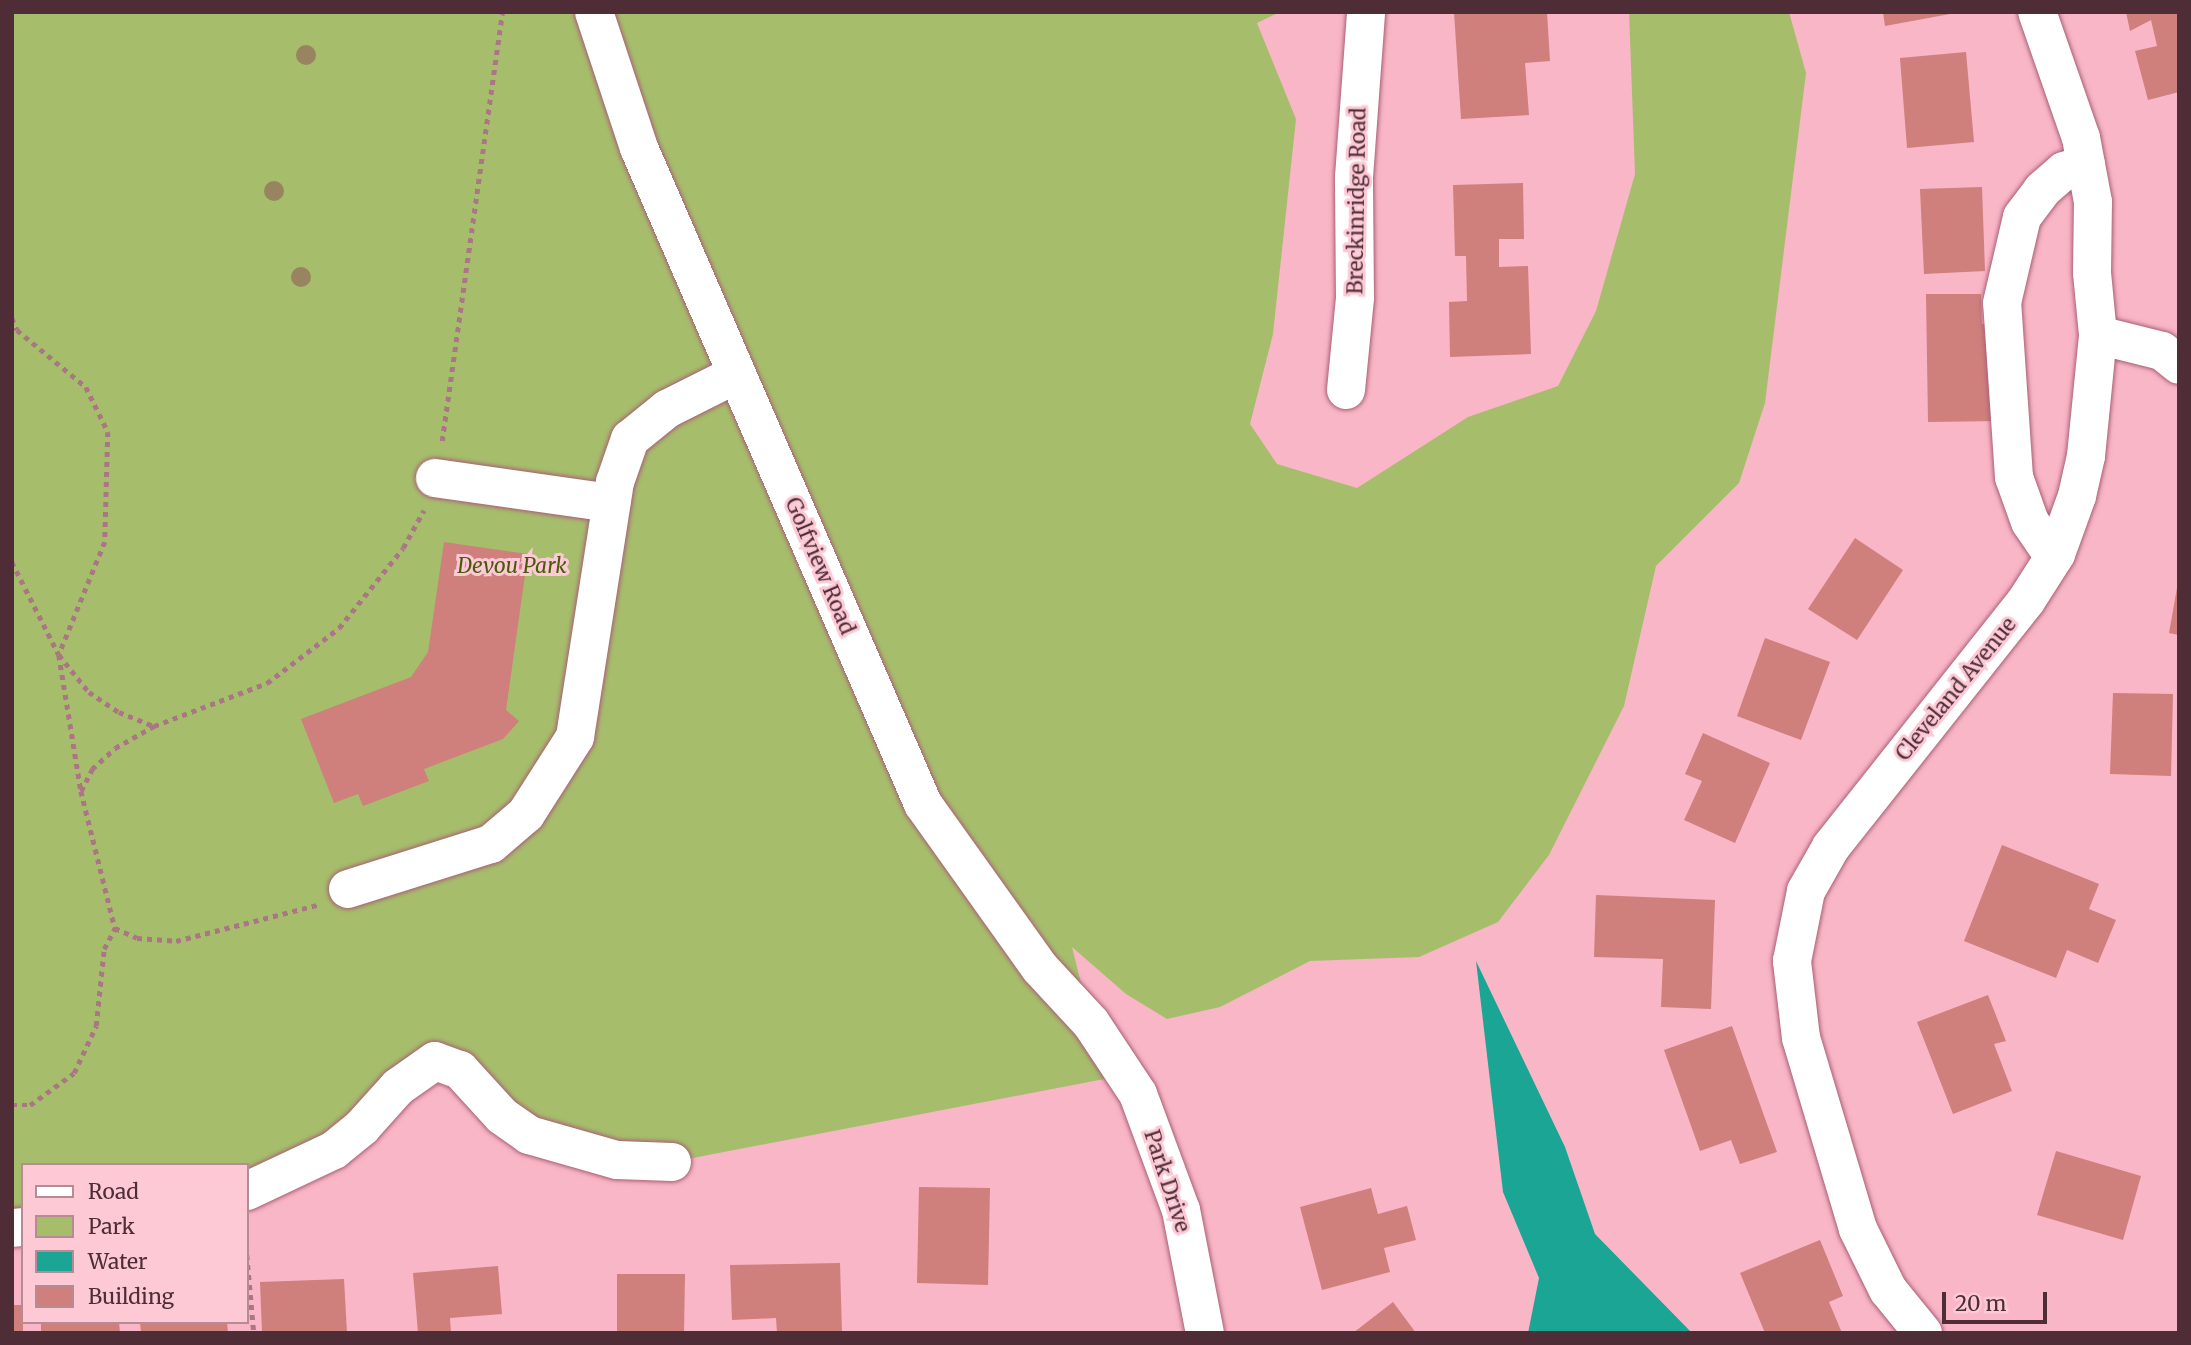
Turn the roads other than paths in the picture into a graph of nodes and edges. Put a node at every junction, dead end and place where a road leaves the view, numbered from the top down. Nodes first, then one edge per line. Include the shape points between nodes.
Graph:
1 (594, 12) edge
2 (1366, 12) edge
3 (2037, 12) edge
4 (2086, 164) junction
5 (2098, 335) junction
6 (2179, 365) edge
7 (737, 374) junction
8 (1346, 390) dead end
9 (435, 478) road end
10 (611, 503) junction
11 (2054, 557) junction
12 (348, 889) road end
13 (1125, 1074) joint
14 (672, 1162) dead end
15 (248, 1191) edge
16 (1205, 1333) edge
17 (1923, 1333) edge

1 - 7 street, Golfview Road via 639,148
2 - 8 street, Breckinridge Road via 1354,177 1355,298
3 - 4 street, Cleveland Avenue
4 - 5 street, Cleveland Avenue via 2093,202 2092,273
4 - 11 street via 2064,171 2022,217 2002,303 2014,477 2030,522
5 - 6 street via 2161,351
5 - 11 street, Cleveland Avenue via 2086,456 2067,529
7 - 10 street via 667,409 630,439
7 - 13 street, Golfview Road via 923,804 1040,968 1091,1023
9 - 10 street
10 - 12 street via 575,737 526,814 491,844
11 - 17 street, Cleveland Avenue via 1981,662 1830,847 1807,891 1798,925 1792,984 1842,1182 1874,1266
13 - 16 street, Park Drive via 1138,1094 1181,1210
14 - 15 street via 617,1160 529,1135 502,1116 460,1070 435,1061 398,1087 334,1150

